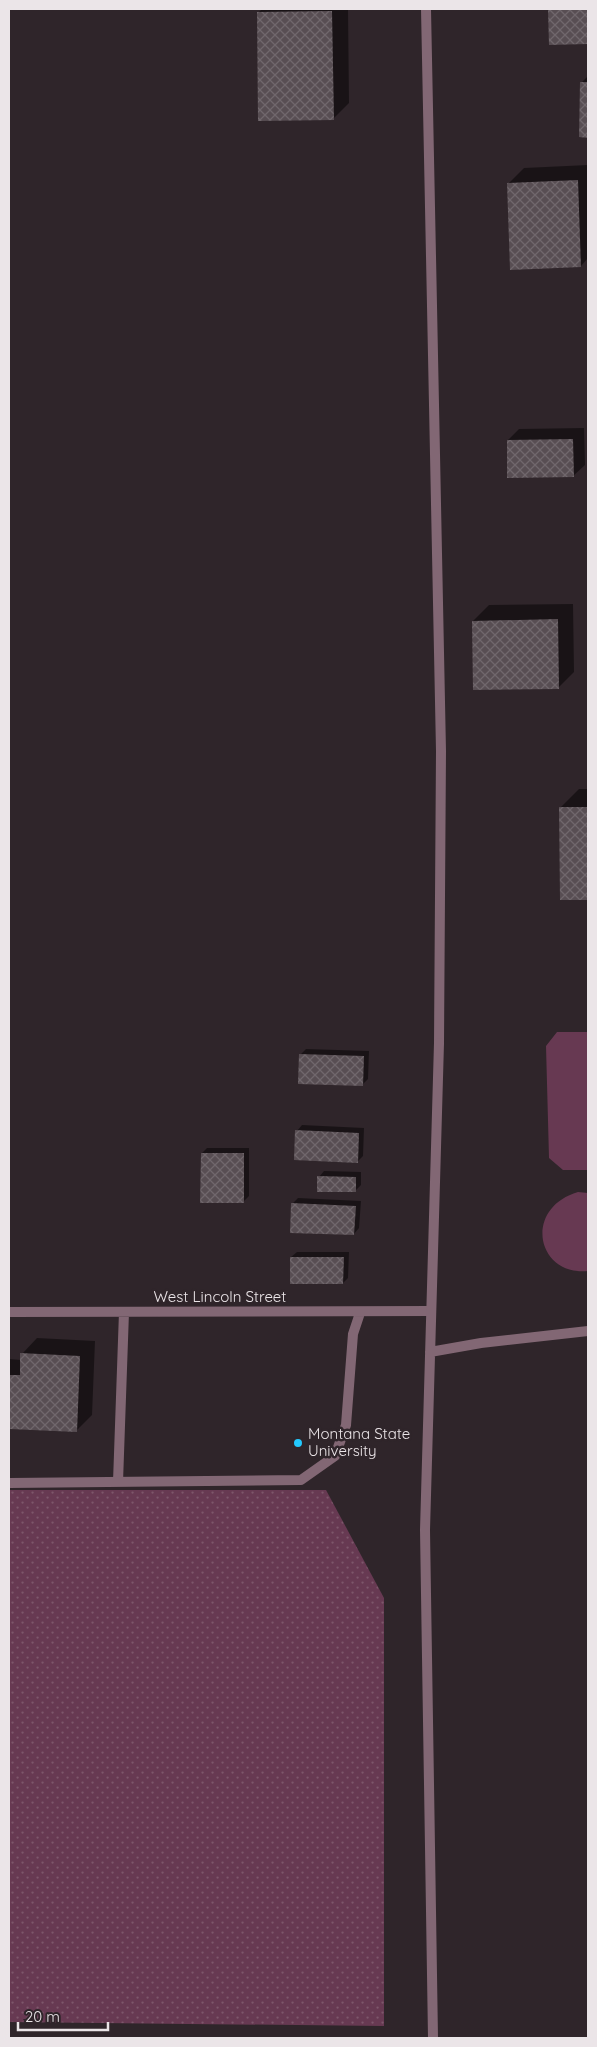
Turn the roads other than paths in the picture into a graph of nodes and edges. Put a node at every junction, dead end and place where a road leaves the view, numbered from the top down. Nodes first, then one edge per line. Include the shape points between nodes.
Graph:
1 (426, 9) edge
2 (431, 1311) junction
3 (9, 1312) edge
4 (124, 1312) junction
5 (360, 1313) junction
6 (588, 1331) edge
7 (430, 1352) junction
8 (118, 1482) junction
9 (9, 1484) edge
10 (433, 2038) edge

1 - 2 street via 442,751
2 - 5 street, West Lincoln Street
2 - 7 street
3 - 4 street, West Lincoln Street
4 - 5 street, West Lincoln Street
4 - 8 street
5 - 8 street via 353,1334 346,1425 335,1456 301,1480
6 - 7 street
7 - 10 street via 425,1530
8 - 9 street

